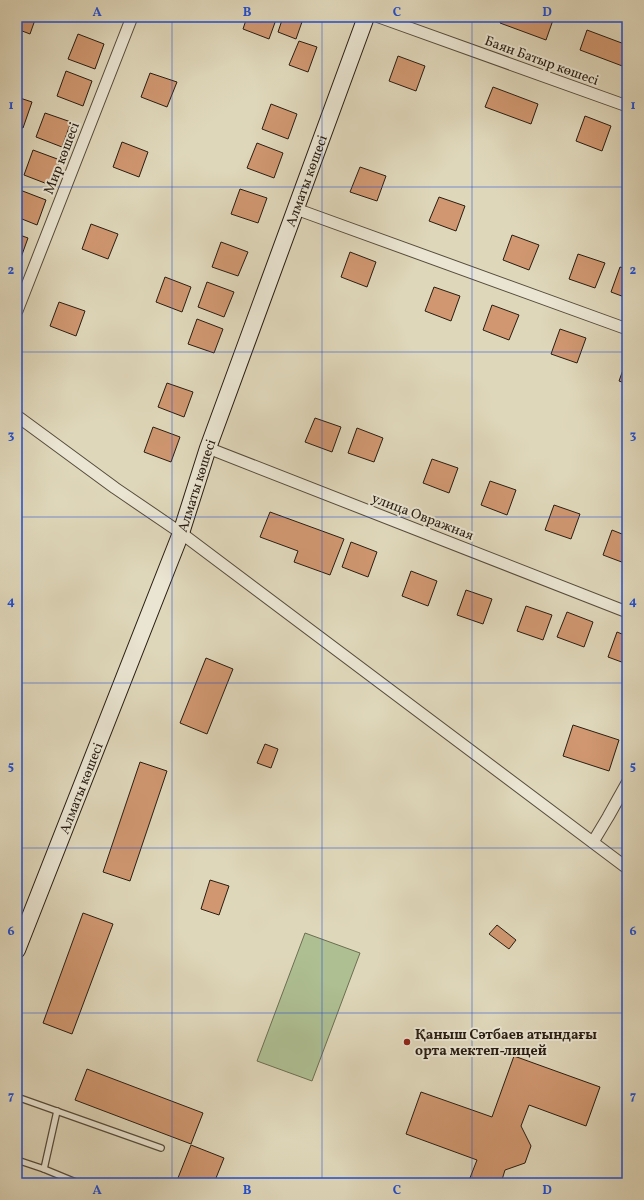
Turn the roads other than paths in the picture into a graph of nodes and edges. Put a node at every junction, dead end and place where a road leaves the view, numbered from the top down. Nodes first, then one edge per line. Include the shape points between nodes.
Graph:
1 (132, 17) edge
2 (366, 17) edge
3 (379, 17) edge
4 (627, 106) edge
5 (296, 209) junction
6 (17, 311) edge
7 (627, 329) edge
8 (17, 416) edge
9 (208, 448) junction
10 (181, 533) junction
11 (627, 612) edge
12 (627, 783) edge
13 (592, 842) junction
14 (627, 868) edge
15 (17, 950) edge
16 (17, 1097) edge
17 (57, 1111) junction
18 (162, 1148) dead end
19 (17, 1160) edge
20 (44, 1169) junction
21 (78, 1183) edge

1 - 6 street, Мир көшесі
2 - 5 street, Алматы көшесі
3 - 4 street, Баян Батыр көшесі
5 - 7 street
5 - 9 street, Алматы көшесі
8 - 10 street
9 - 10 street, Алматы көшесі
9 - 11 street, улица Овражная
10 - 13 street
10 - 15 street, Алматы көшесі
12 - 13 street
13 - 14 street
16 - 17 lane
17 - 18 lane
17 - 20 lane
19 - 20 lane
20 - 21 lane

